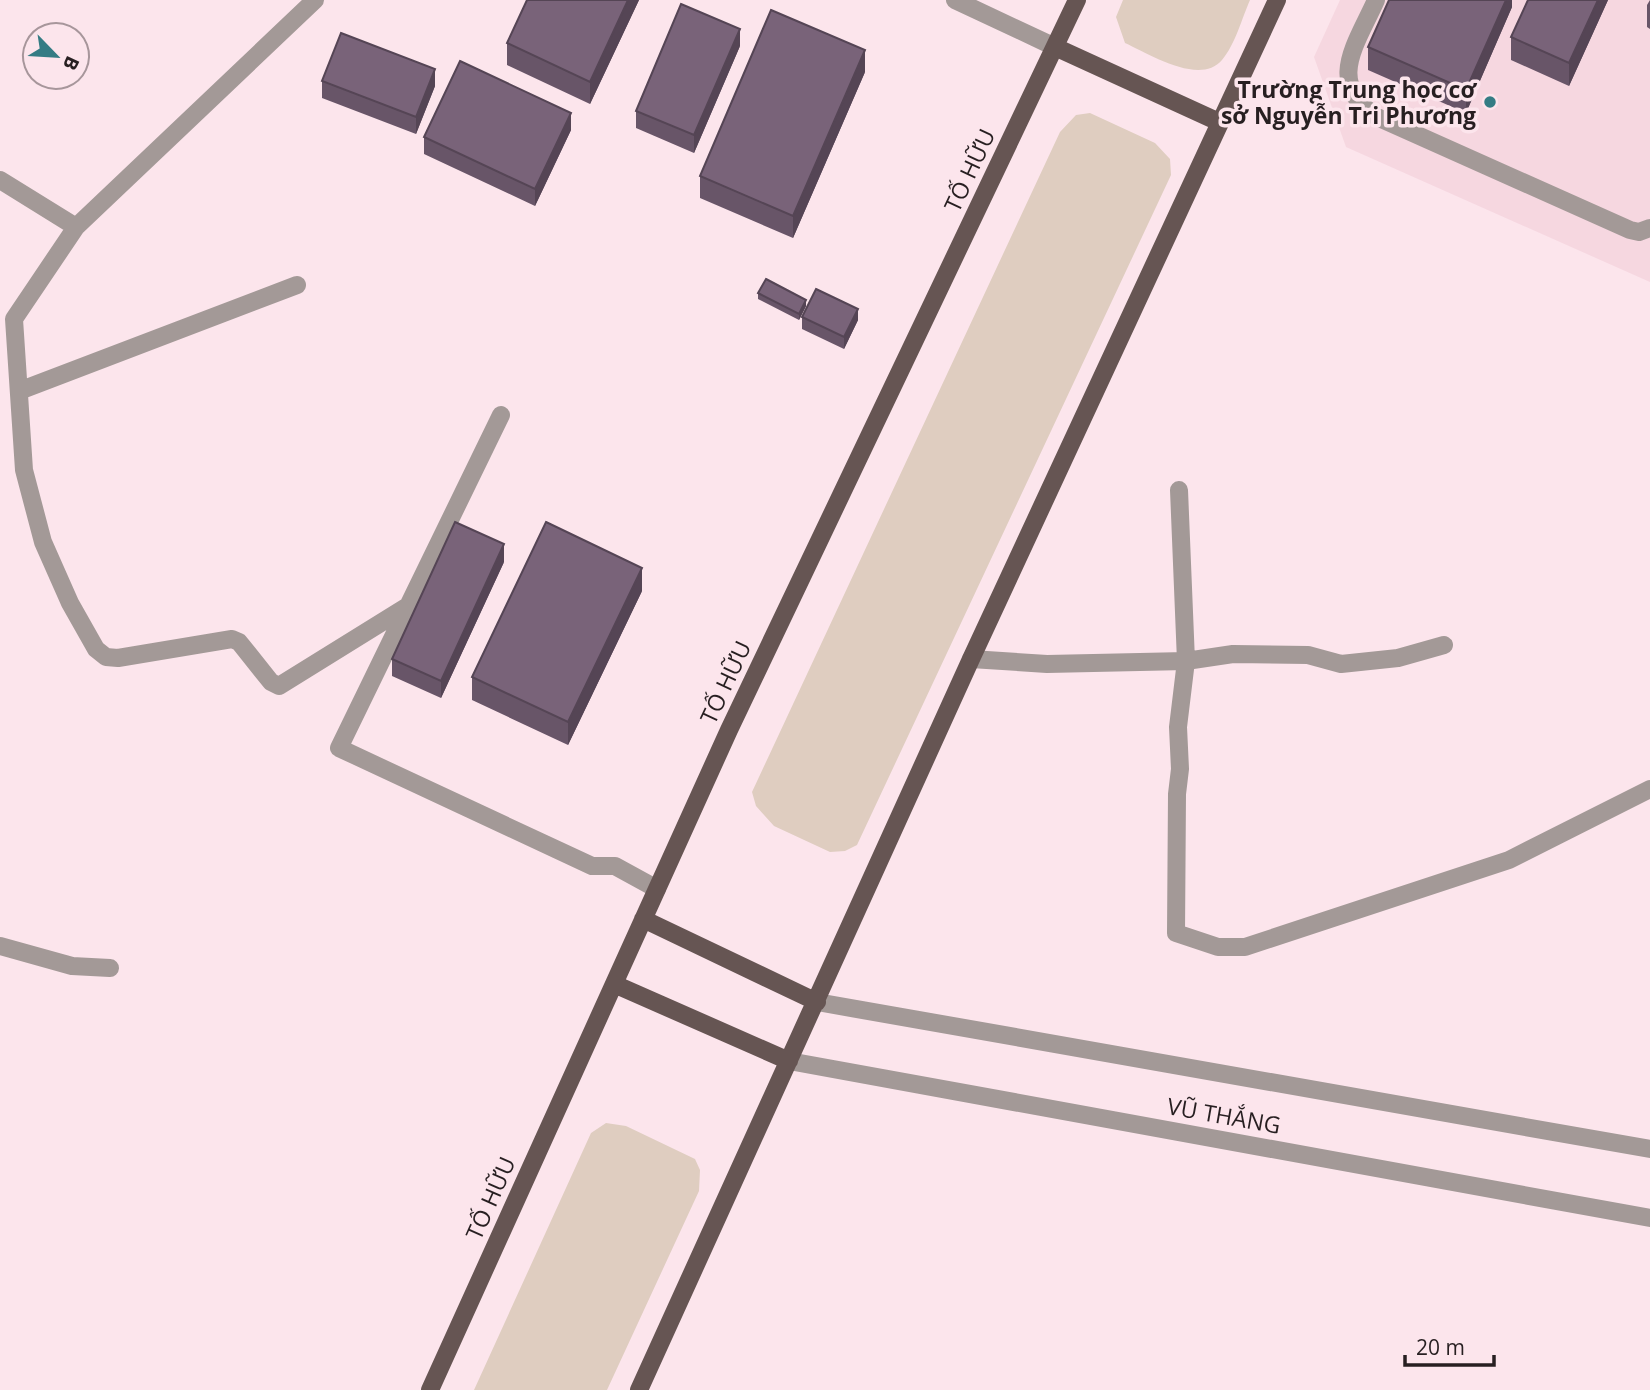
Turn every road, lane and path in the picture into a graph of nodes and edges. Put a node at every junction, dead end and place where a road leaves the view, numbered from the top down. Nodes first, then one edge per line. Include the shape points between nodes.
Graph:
1 (315, 0) edge
2 (955, 0) edge
3 (1077, 0) edge
4 (1277, 0) edge
5 (1376, 0) edge
6 (1055, 47) junction
7 (1219, 122) junction
8 (0, 180) edge
9 (76, 227) junction
10 (1650, 228) edge
11 (297, 285) dead end
12 (19, 391) junction
13 (501, 415) dead end
14 (1179, 490) dead end
15 (408, 607) junction
16 (1444, 645) dead end
17 (971, 659) junction
18 (1186, 661) junction
19 (1650, 789) edge
20 (657, 889) junction
21 (643, 919) junction
22 (0, 946) edge
23 (110, 968) dead end
24 (614, 984) junction
25 (817, 1002) junction
26 (789, 1061) junction
27 (1650, 1149) edge
28 (1650, 1218) edge
29 (430, 1390) edge
30 (639, 1390) edge

1 - 9 street
2 - 6 street
3 - 6 main road, TỐ HỮU
4 - 7 main road
5 - 10 street via 1350,58 1352,96 1363,108 1630,230
6 - 7 main road
6 - 20 main road, TỐ HỮU
7 - 17 main road
8 - 9 street
9 - 12 street via 14,319
11 - 12 street
12 - 15 street via 24,470 43,542 70,603 96,649 106,657 142,656 232,639 279,685
13 - 15 street
14 - 18 street
15 - 20 street via 339,748 592,866 615,866
16 - 18 street via 1398,659 1341,664 1308,654 1233,654
17 - 18 street via 1047,664
17 - 25 main road
18 - 19 street via 1178,727 1176,933 1218,947 1245,947 1508,860
20 - 21 main road, TỐ HỮU
21 - 24 main road, TỐ HỮU
21 - 25 main road
22 - 23 street via 72,966
24 - 26 main road
24 - 29 main road, TỐ HỮU
25 - 26 main road
25 - 27 street, VŨ THẮNG
26 - 28 street, VŨ THẮNG
26 - 30 main road

